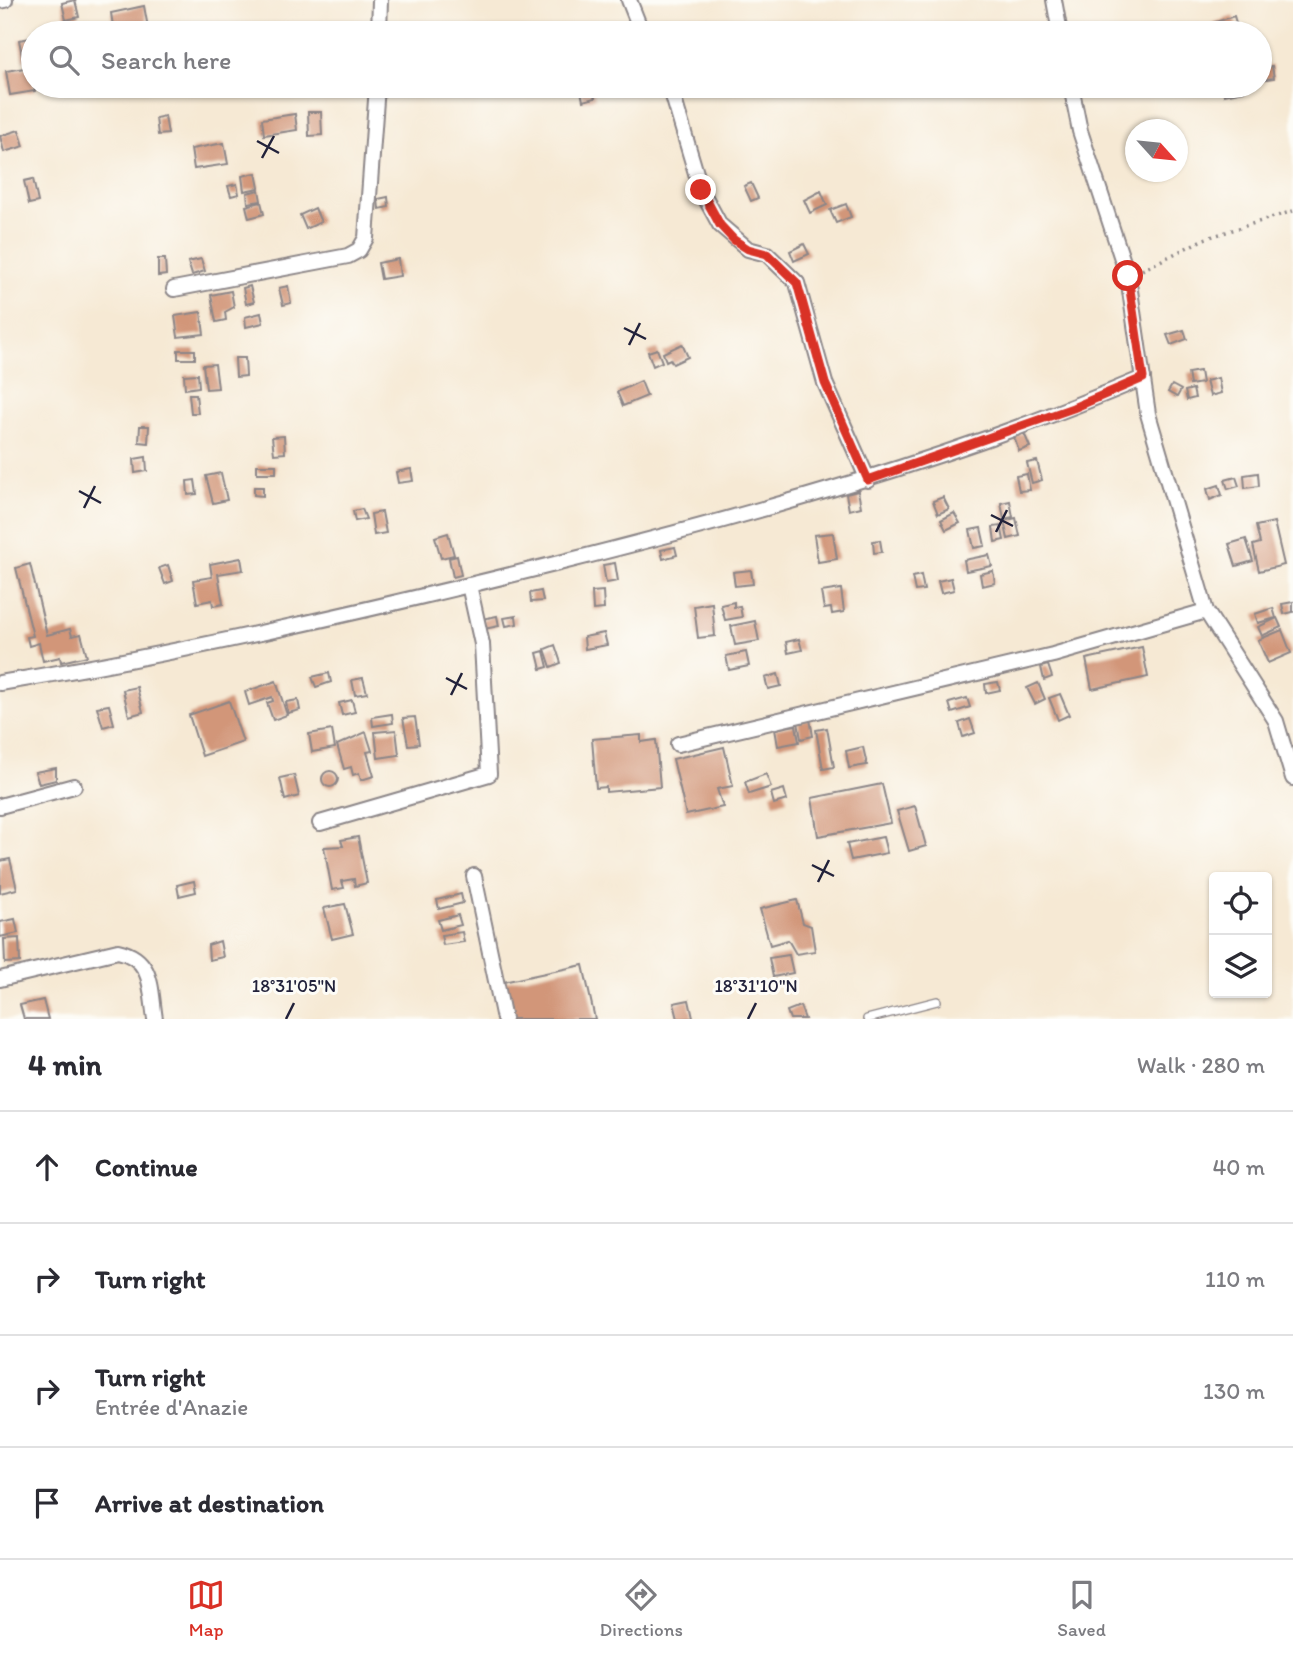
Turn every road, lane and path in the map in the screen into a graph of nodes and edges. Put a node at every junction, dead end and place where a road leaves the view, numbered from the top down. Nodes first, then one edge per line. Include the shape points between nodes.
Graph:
1 (380, 0) edge
2 (629, 0) edge
3 (1054, 0) edge
4 (379, 21) edge
5 (637, 21) edge
6 (1058, 21) edge
7 (376, 98) edge
8 (674, 98) edge
9 (1073, 98) edge
10 (1293, 211) edge
11 (1128, 276) junction
12 (174, 289) dead end
13 (1143, 378) junction
14 (868, 480) junction
15 (469, 585) junction
16 (1206, 611) junction
17 (0, 683) edge
18 (678, 744) dead end
19 (1293, 778) edge
20 (74, 786) dead end
21 (0, 806) edge
22 (320, 822) dead end
23 (474, 876) dead end
24 (0, 979) edge
25 (937, 1001) dead end
26 (155, 1019) edge
27 (504, 1019) edge
28 (867, 1019) edge

1 - 4 street
2 - 5 street
3 - 6 street
7 - 12 street via 366,238 359,250 348,256
8 - 14 street via 701,190 720,225 748,249 767,254 797,283 825,383
9 - 11 street
10 - 11 path via 1204,239
11 - 13 street
13 - 14 street
13 - 16 street via 1148,414
14 - 15 street
15 - 17 street via 150,658
15 - 22 street via 482,644 489,774
16 - 18 street via 1053,655
16 - 19 street via 1276,720
20 - 21 street
23 - 27 street
24 - 26 street via 118,951 128,953 146,967
25 - 28 lane

